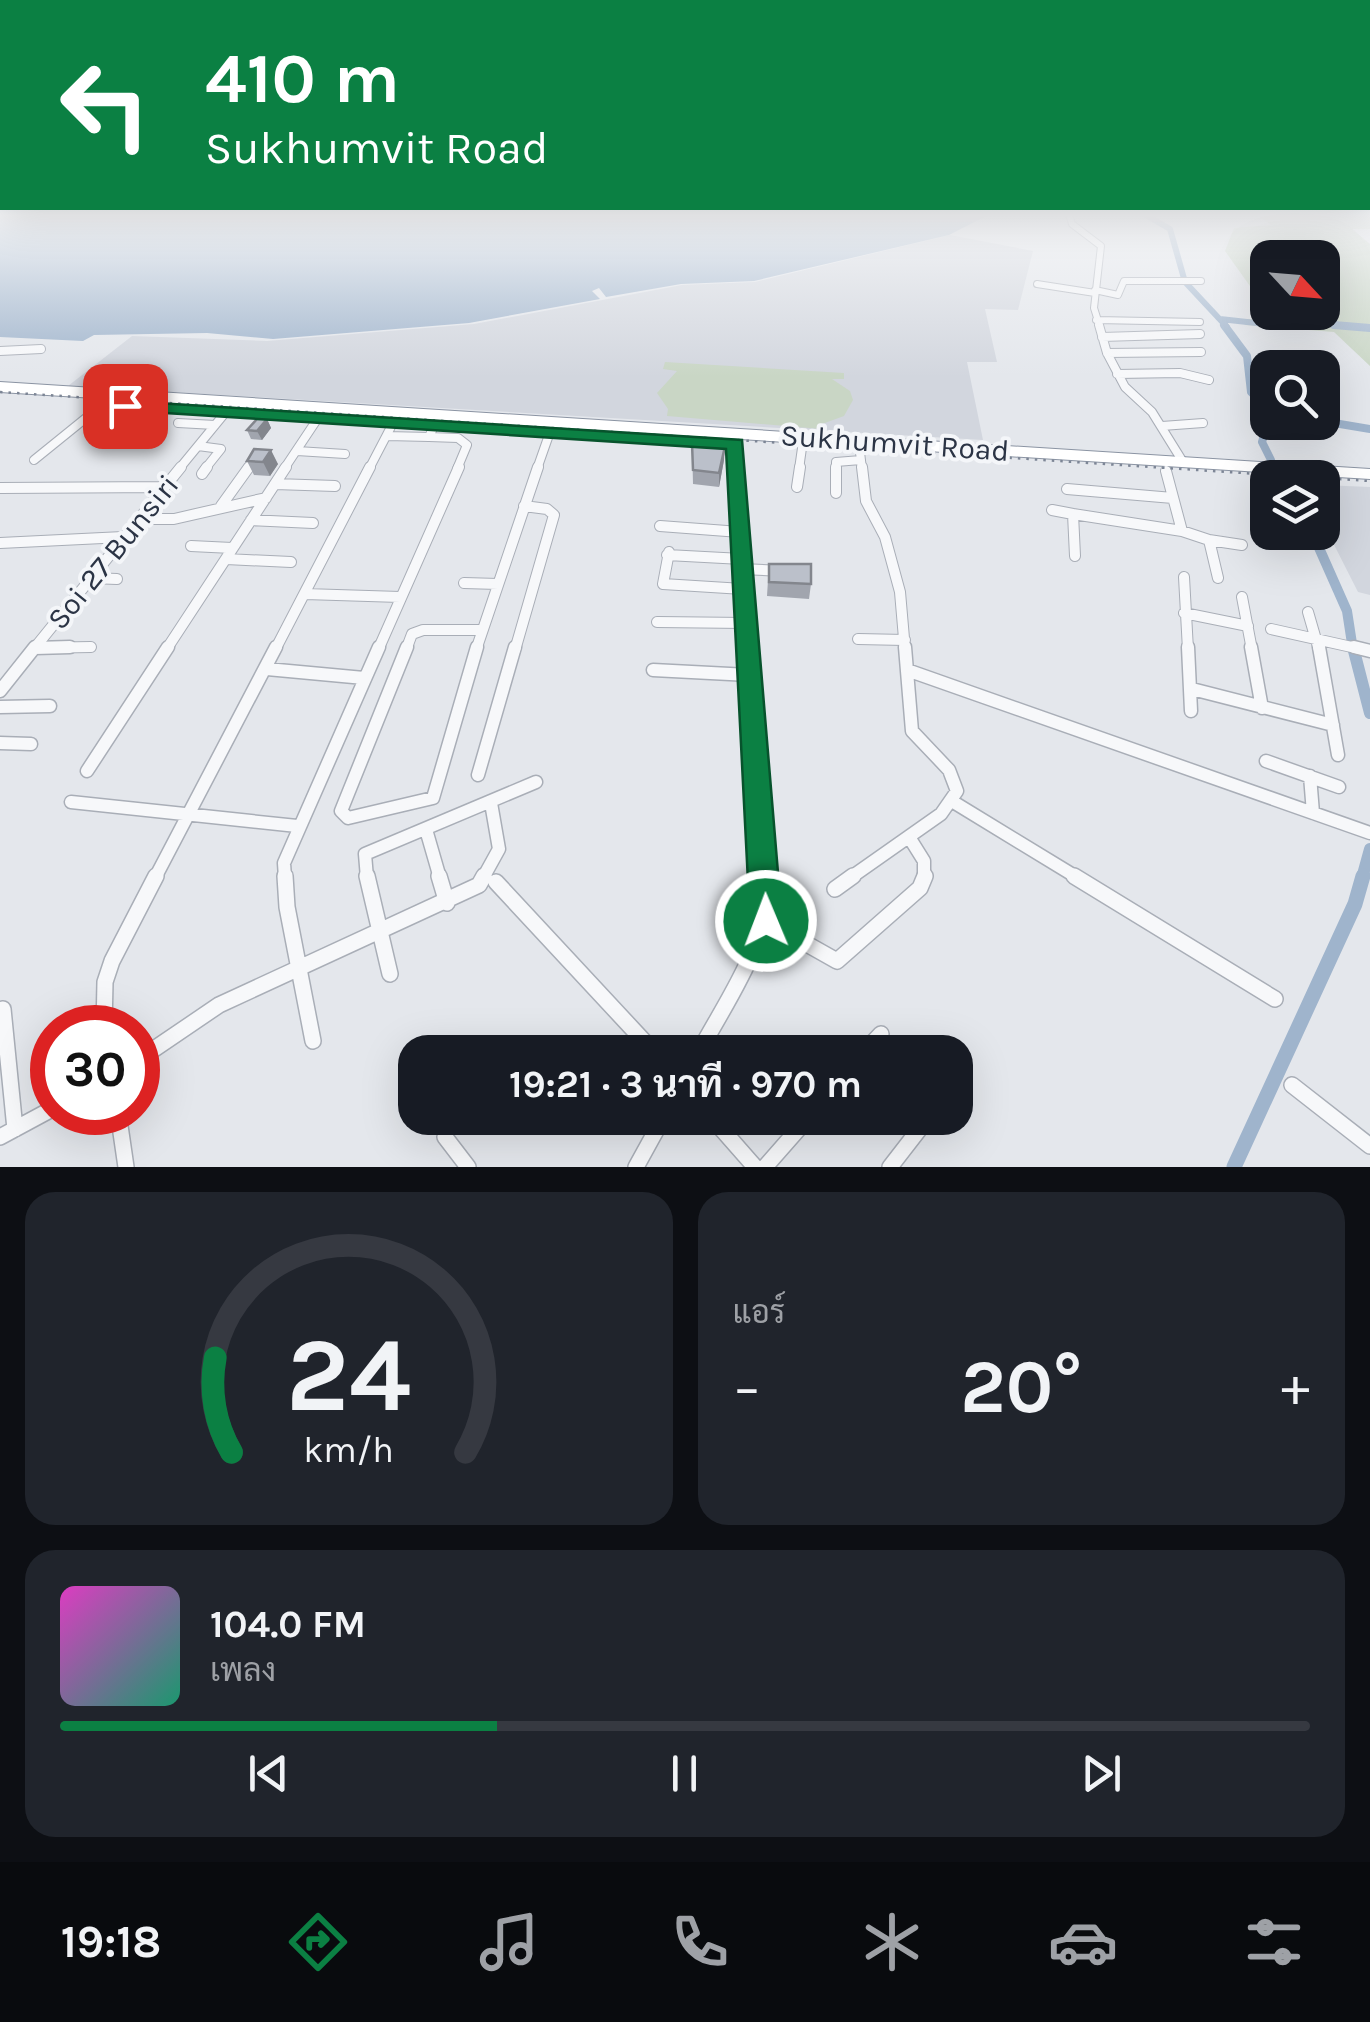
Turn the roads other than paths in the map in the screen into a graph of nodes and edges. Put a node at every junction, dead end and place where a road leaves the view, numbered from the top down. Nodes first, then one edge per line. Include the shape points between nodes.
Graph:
1 (1099, 268) edge
2 (1199, 281) dead end
3 (1037, 284) dead end
4 (1095, 292) junction
5 (1096, 320) junction
6 (1200, 322) dead end
7 (1200, 334) dead end
8 (1102, 337) junction
9 (41, 349) dead end
10 (0, 350) edge
11 (1202, 352) dead end
12 (1108, 353) junction
13 (1117, 374) junction
14 (1209, 380) dead end
15 (1, 391) edge
16 (102, 405) junction
17 (318, 418) junction
18 (220, 419) junction
19 (178, 423) dead end
20 (501, 424) junction
21 (1203, 424) dead end
22 (1162, 426) junction
23 (390, 430) junction
24 (432, 432) junction
25 (550, 432) junction
26 (735, 444) junction
27 (198, 446) junction
28 (802, 448) junction
29 (260, 450) edge
30 (296, 451) junction
31 (345, 454) dead end
32 (860, 456) junction
33 (34, 460) dead end
34 (1183, 462) junction
35 (1166, 471) junction
36 (202, 474) dead end
37 (1370, 474) edge
38 (1250, 477) edge
39 (1340, 482) edge
40 (274, 484) junction
41 (1370, 484) edge
42 (334, 486) dead end
43 (164, 487) junction
44 (797, 487) dead end
45 (0, 488) edge
46 (1067, 489) dead end
47 (836, 493) dead end
48 (266, 498) junction
49 (1173, 498) junction
50 (220, 506) junction
51 (524, 506) junction
52 (1052, 510) dead end
53 (1073, 514) junction
54 (137, 519) junction
55 (251, 520) junction
56 (313, 523) dead end
57 (660, 526) dead end
58 (1182, 531) junction
59 (740, 532) junction
60 (124, 537) junction
61 (1209, 540) junction
62 (0, 543) edge
63 (1242, 545) dead end
64 (191, 546) dead end
65 (229, 553) junction
66 (1075, 556) dead end
67 (291, 562) dead end
68 (742, 564) junction
69 (798, 572) edge
70 (1184, 577) dead end
71 (91, 578) junction
72 (1218, 578) dead end
73 (117, 579) dead end
74 (464, 584) dead end
75 (498, 584) junction
76 (743, 588) junction
77 (305, 594) junction
78 (400, 597) junction
79 (1242, 597) dead end
80 (1184, 612) junction
81 (1308, 612) dead end
82 (657, 622) dead end
83 (745, 623) junction
84 (1248, 626) junction
85 (1271, 629) dead end
86 (482, 630) junction
87 (1317, 638) junction
88 (858, 639) dead end
89 (904, 640) junction
90 (35, 648) junction
91 (91, 648) dead end
92 (1370, 651) edge
93 (267, 669) junction
94 (654, 670) dead end
95 (908, 670) junction
96 (750, 675) junction
97 (364, 678) junction
98 (1192, 689) junction
99 (0, 691) edge
100 (50, 706) dead end
101 (0, 707) edge
102 (1262, 708) junction
103 (1191, 710) dead end
104 (1333, 724) junction
105 (0, 743) edge
106 (31, 744) dead end
107 (1338, 755) dead end
108 (1266, 761) dead end
109 (87, 771) dead end
110 (478, 774) dead end
111 (1310, 776) junction
112 (536, 782) dead end
113 (1339, 787) dead end
114 (71, 802) dead end
115 (491, 802) junction
116 (955, 803) junction
117 (1314, 813) junction
118 (189, 817) junction
119 (298, 826) junction
120 (427, 833) dead end
121 (1370, 833) edge
122 (909, 837) junction
123 (496, 882) dead end
124 (835, 890) dead end
125 (447, 903) junction
126 (766, 921) junction
127 (380, 932) junction
128 (299, 966) junction
129 (390, 974) dead end
130 (1275, 999) dead end
131 (104, 1005) edge
132 (4, 1009) dead end
133 (638, 1035) edge
134 (707, 1035) edge
135 (313, 1041) dead end
136 (160, 1045) edge
137 (1292, 1085) dead end
138 (30, 1120) edge
139 (8, 1133) edge
140 (121, 1135) edge
141 (654, 1135) edge
142 (727, 1135) edge
143 (793, 1135) edge
144 (915, 1135) edge
145 (445, 1137) dead end
146 (1370, 1146) edge
147 (126, 1167) edge
148 (468, 1167) edge
149 (636, 1167) edge
150 (755, 1167) edge
151 (765, 1167) edge
152 (890, 1167) edge

1 - 4 street
2 - 4 street via 1122,282 1117,295
3 - 4 street
4 - 5 street
5 - 6 street
5 - 8 street
7 - 8 street
8 - 12 street
9 - 10 street
11 - 12 street
12 - 13 street
13 - 14 street via 1180,373
13 - 22 street
15 - 16 highway, Sukhumvit Road
15 - 20 highway, Sukhumvit Road
16 - 18 highway, Sukhumvit Road
16 - 33 street
17 - 18 highway, Sukhumvit Road
17 - 23 highway, Sukhumvit Road
17 - 30 street
18 - 19 street
18 - 27 street, Soi 27 Bunsiri
20 - 24 highway, Sukhumvit Road
20 - 25 highway, Sukhumvit Road
20 - 34 highway, Sukhumvit Road
21 - 22 street
22 - 34 street
23 - 24 highway, Sukhumvit Road
23 - 77 street
24 - 78 street via 468,445
25 - 26 highway, Sukhumvit Road
25 - 51 street
26 - 28 highway, Sukhumvit Road
26 - 59 street
27 - 36 street via 220,448
27 - 43 street, Soi 27 Bunsiri
28 - 32 highway, Sukhumvit Road
28 - 44 street
29 - 50 street
30 - 31 street
30 - 40 street
32 - 35 highway, Sukhumvit Road
32 - 47 street via 836,462
32 - 89 street via 866,501 885,537 900,592
34 - 37 highway, Sukhumvit Road
35 - 38 highway, Sukhumvit Road
35 - 49 street
39 - 41 highway
40 - 42 street
40 - 48 street
43 - 45 street
43 - 54 street, Soi 27 Bunsiri
46 - 49 street
48 - 50 street
48 - 55 street
49 - 58 street
50 - 54 street via 174,519
51 - 75 street
51 - 110 street via 554,515
52 - 53 street
53 - 58 street
53 - 66 street
54 - 60 street, Soi 27 Bunsiri
55 - 56 street
55 - 65 street
57 - 59 street
58 - 61 street
59 - 68 street
60 - 62 street
60 - 71 street, Soi 27 Bunsiri
61 - 63 street
61 - 72 street
64 - 65 street
65 - 67 street
65 - 109 street
68 - 69 street
68 - 76 street
68 - 76 street via 668,554 663,584
70 - 80 street
71 - 73 street
71 - 90 street, Soi 27 Bunsiri
74 - 75 street
75 - 86 street
76 - 83 street
77 - 78 street
77 - 93 street
78 - 97 street
79 - 84 street
80 - 84 street
80 - 98 street
81 - 87 street
82 - 83 street
83 - 96 street
84 - 102 street
85 - 87 street
86 - 86 street via 433,798 348,818 341,811 412,634
87 - 92 street
87 - 104 street
88 - 89 street
89 - 95 street
90 - 91 street
90 - 99 street, Soi 27 Bunsiri
93 - 97 street
93 - 118 street
94 - 96 street
95 - 116 street via 912,732 950,768
95 - 117 street
96 - 126 street
97 - 119 street
98 - 102 street
98 - 103 street
100 - 101 street
102 - 104 street
104 - 107 street
105 - 106 street
108 - 111 street
111 - 113 street
111 - 117 street
112 - 115 street
114 - 118 street
115 - 125 street via 499,849 478,885
115 - 127 street via 366,852 362,861
116 - 122 street
116 - 130 street
117 - 121 street
118 - 119 street
118 - 131 street via 112,961
119 - 128 street via 283,879
120 - 125 street
122 - 124 street
122 - 126 street via 927,875 844,958 836,961
123 - 133 street
125 - 127 street
126 - 134 street
127 - 128 street
127 - 129 street
128 - 135 street
128 - 136 street via 219,1005
132 - 139 street
137 - 146 street
138 - 139 street
140 - 147 street
141 - 149 street
142 - 150 street
143 - 151 street
144 - 152 street
145 - 148 street

